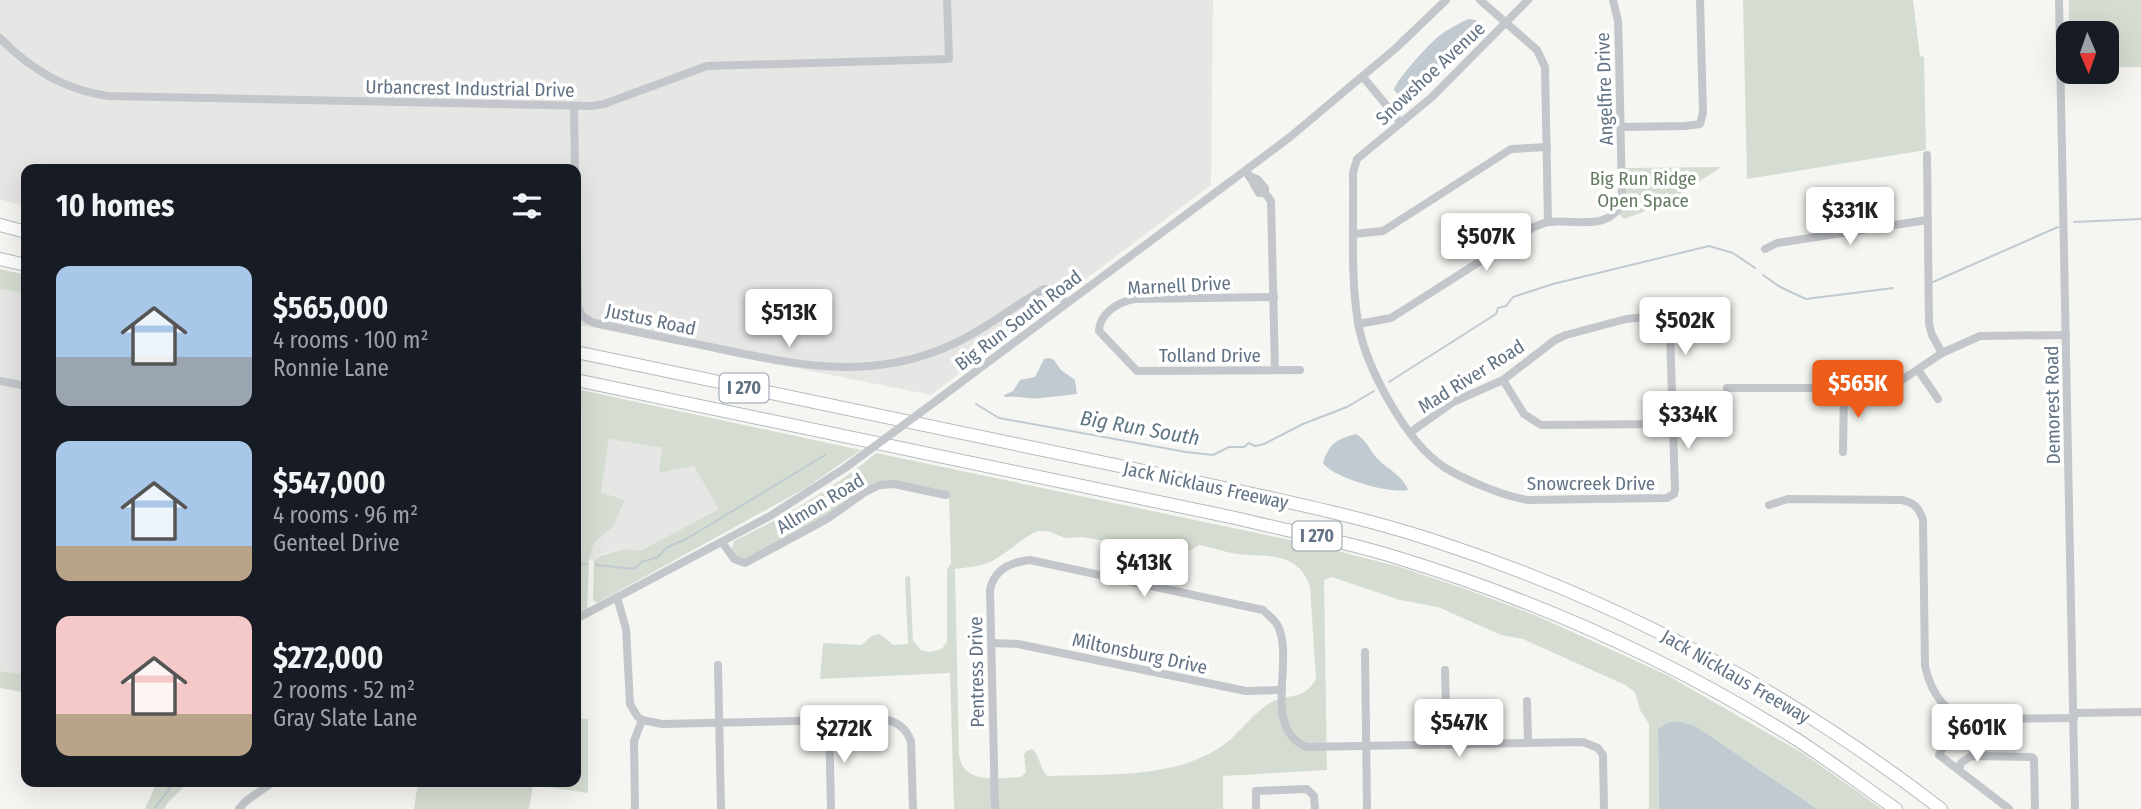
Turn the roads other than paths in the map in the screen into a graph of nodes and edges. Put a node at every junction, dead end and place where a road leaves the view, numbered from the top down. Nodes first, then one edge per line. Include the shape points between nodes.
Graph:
1 (947, 0) edge
2 (1446, 0) edge
3 (1480, 0) edge
4 (1528, 0) edge
5 (1613, 0) edge
6 (1700, 0) edge
7 (2059, 0) edge
8 (1506, 23) junction
9 (0, 38) edge
10 (1363, 77) junction
11 (574, 106) junction
12 (1401, 123) junction
13 (1621, 127) junction
14 (1547, 147) junction
15 (1927, 155) dead end
16 (575, 164) edge
17 (1354, 169) joint
18 (1247, 174) junction
19 (1927, 220) junction
20 (1548, 222) junction
21 (0, 225) edge
22 (0, 231) edge
23 (21, 232) edge
24 (21, 233) edge
25 (1354, 234) junction
26 (1765, 249) dead end
27 (0, 259) edge
28 (21, 264) edge
29 (1274, 296) junction
30 (1066, 303) junction
31 (581, 315) edge
32 (1358, 324) junction
33 (1099, 328) joint
34 (2066, 335) junction
35 (581, 353) edge
36 (1942, 353) junction
37 (1275, 370) junction
38 (1300, 370) dead end
39 (1918, 370) junction
40 (1503, 380) junction
41 (0, 381) edge
42 (581, 381) edge
43 (21, 385) edge
44 (1727, 388) dead end
45 (1844, 388) junction
46 (1938, 399) dead end
47 (1672, 424) junction
48 (1411, 432) junction
49 (1843, 452) dead end
50 (946, 495) dead end
51 (1769, 505) dead end
52 (722, 542) junction
53 (617, 597) junction
54 (581, 616) edge
55 (992, 643) junction
56 (1365, 652) dead end
57 (718, 666) dead end
58 (1446, 670) dead end
59 (1282, 690) junction
60 (1527, 701) dead end
61 (2141, 712) edge
62 (2074, 715) junction
63 (1959, 717) junction
64 (642, 720) junction
65 (828, 721) junction
66 (719, 723) junction
67 (1528, 743) junction
68 (1447, 745) junction
69 (1366, 747) junction
70 (1959, 769) junction
71 (266, 787) edge
72 (239, 809) edge
73 (635, 809) edge
74 (721, 809) edge
75 (831, 809) edge
76 (913, 809) edge
77 (995, 809) edge
78 (1256, 809) edge
79 (1315, 809) edge
80 (1367, 809) edge
81 (1604, 809) edge
82 (1896, 809) edge
83 (1941, 809) edge
84 (2009, 809) edge
85 (2035, 809) edge
86 (2075, 809) edge

1 - 11 street, Urbancrest Industrial Drive via 948,59 707,66 604,103
2 - 10 street, Big Run South Road
3 - 8 street
4 - 8 street, Snowshoe Avenue
5 - 13 street, Angelfire Drive via 1618,21
6 - 13 street via 1700,124
7 - 34 street, Demorest Road
8 - 12 street, Snowshoe Avenue
8 - 14 street via 1537,50 1545,67
9 - 11 street, Urbancrest Industrial Drive via 37,71 66,85 108,96
10 - 12 street
10 - 18 street, Big Run South Road
11 - 16 street
12 - 17 street, Snowshoe Avenue via 1360,156
13 - 20 street, Angelfire Drive via 1622,201 1612,216 1604,221
14 - 20 street
14 - 25 street via 1511,149 1383,231
15 - 19 street
17 - 25 street, Snowcreek Drive
18 - 29 street via 1259,180 1270,201
18 - 30 street, Big Run South Road
19 - 26 street via 1777,243
19 - 36 street via 1929,324
20 - 32 street via 1522,232 1391,318
21 - 23 highway
22 - 24 highway
25 - 32 street, Snowcreek Drive
27 - 28 highway
29 - 33 street, Marnell Drive via 1134,299 1118,304
29 - 37 street
30 - 31 street, Justus Road via 1059,292 1044,289 986,327 943,348 856,368 790,363 595,323
30 - 52 street, Big Run South Road, bridge via 845,468
32 - 48 street, Snowcreek Drive via 1382,391
33 - 37 street, Tolland Drive via 1137,371
34 - 36 street via 1987,335
34 - 62 street, Demorest Road
35 - 83 highway, Jack Nicklaus Freeway / I 270 via 1240,491 1428,539 1541,579 1721,663 1882,765
36 - 39 street
37 - 38 street, Tolland Drive
39 - 45 street via 1886,387
39 - 46 street
40 - 47 street via 1524,414 1541,425
40 - 47 street, Mad River Road via 1566,335 1626,318 1666,320
40 - 48 street, Mad River Road via 1453,402
41 - 43 street
42 - 82 highway, Jack Nicklaus Freeway / I 270 via 1241,519 1409,562 1540,608 1638,651 1797,739
44 - 45 street
45 - 49 street
47 - 48 street, Snowcreek Drive via 1674,494 1667,498 1519,499 1443,466
50 - 52 street, Allmon Road via 880,485 746,563 734,559
51 - 63 street via 1787,499 1902,500 1920,510 1929,682 1937,698
52 - 53 street, Big Run South Road
53 - 54 street, Big Run South Road
53 - 64 street via 626,629 630,704
55 - 59 street, Miltonsburg Drive via 1018,643 1247,691
55 - 59 street, Pentress Drive via 991,584 1013,562 1030,560 1263,610 1277,624 1281,638
55 - 77 street, Pentress Drive
56 - 69 street
57 - 66 street
58 - 68 street
59 - 69 street via 1283,719 1294,739 1312,748
60 - 67 street
61 - 62 street
62 - 63 street
62 - 86 street, Demorest Road
63 - 70 street via 1939,755
64 - 66 street
64 - 73 street via 634,741
65 - 66 street
65 - 75 street
65 - 76 street via 883,719 903,727 912,747
66 - 74 street
67 - 68 street
67 - 81 street via 1583,742 1598,748 1604,763
68 - 69 street
69 - 80 street
70 - 84 street
70 - 85 street via 1971,756 2032,757
71 - 72 street
78 - 79 street via 1256,791 1307,789 1314,796

